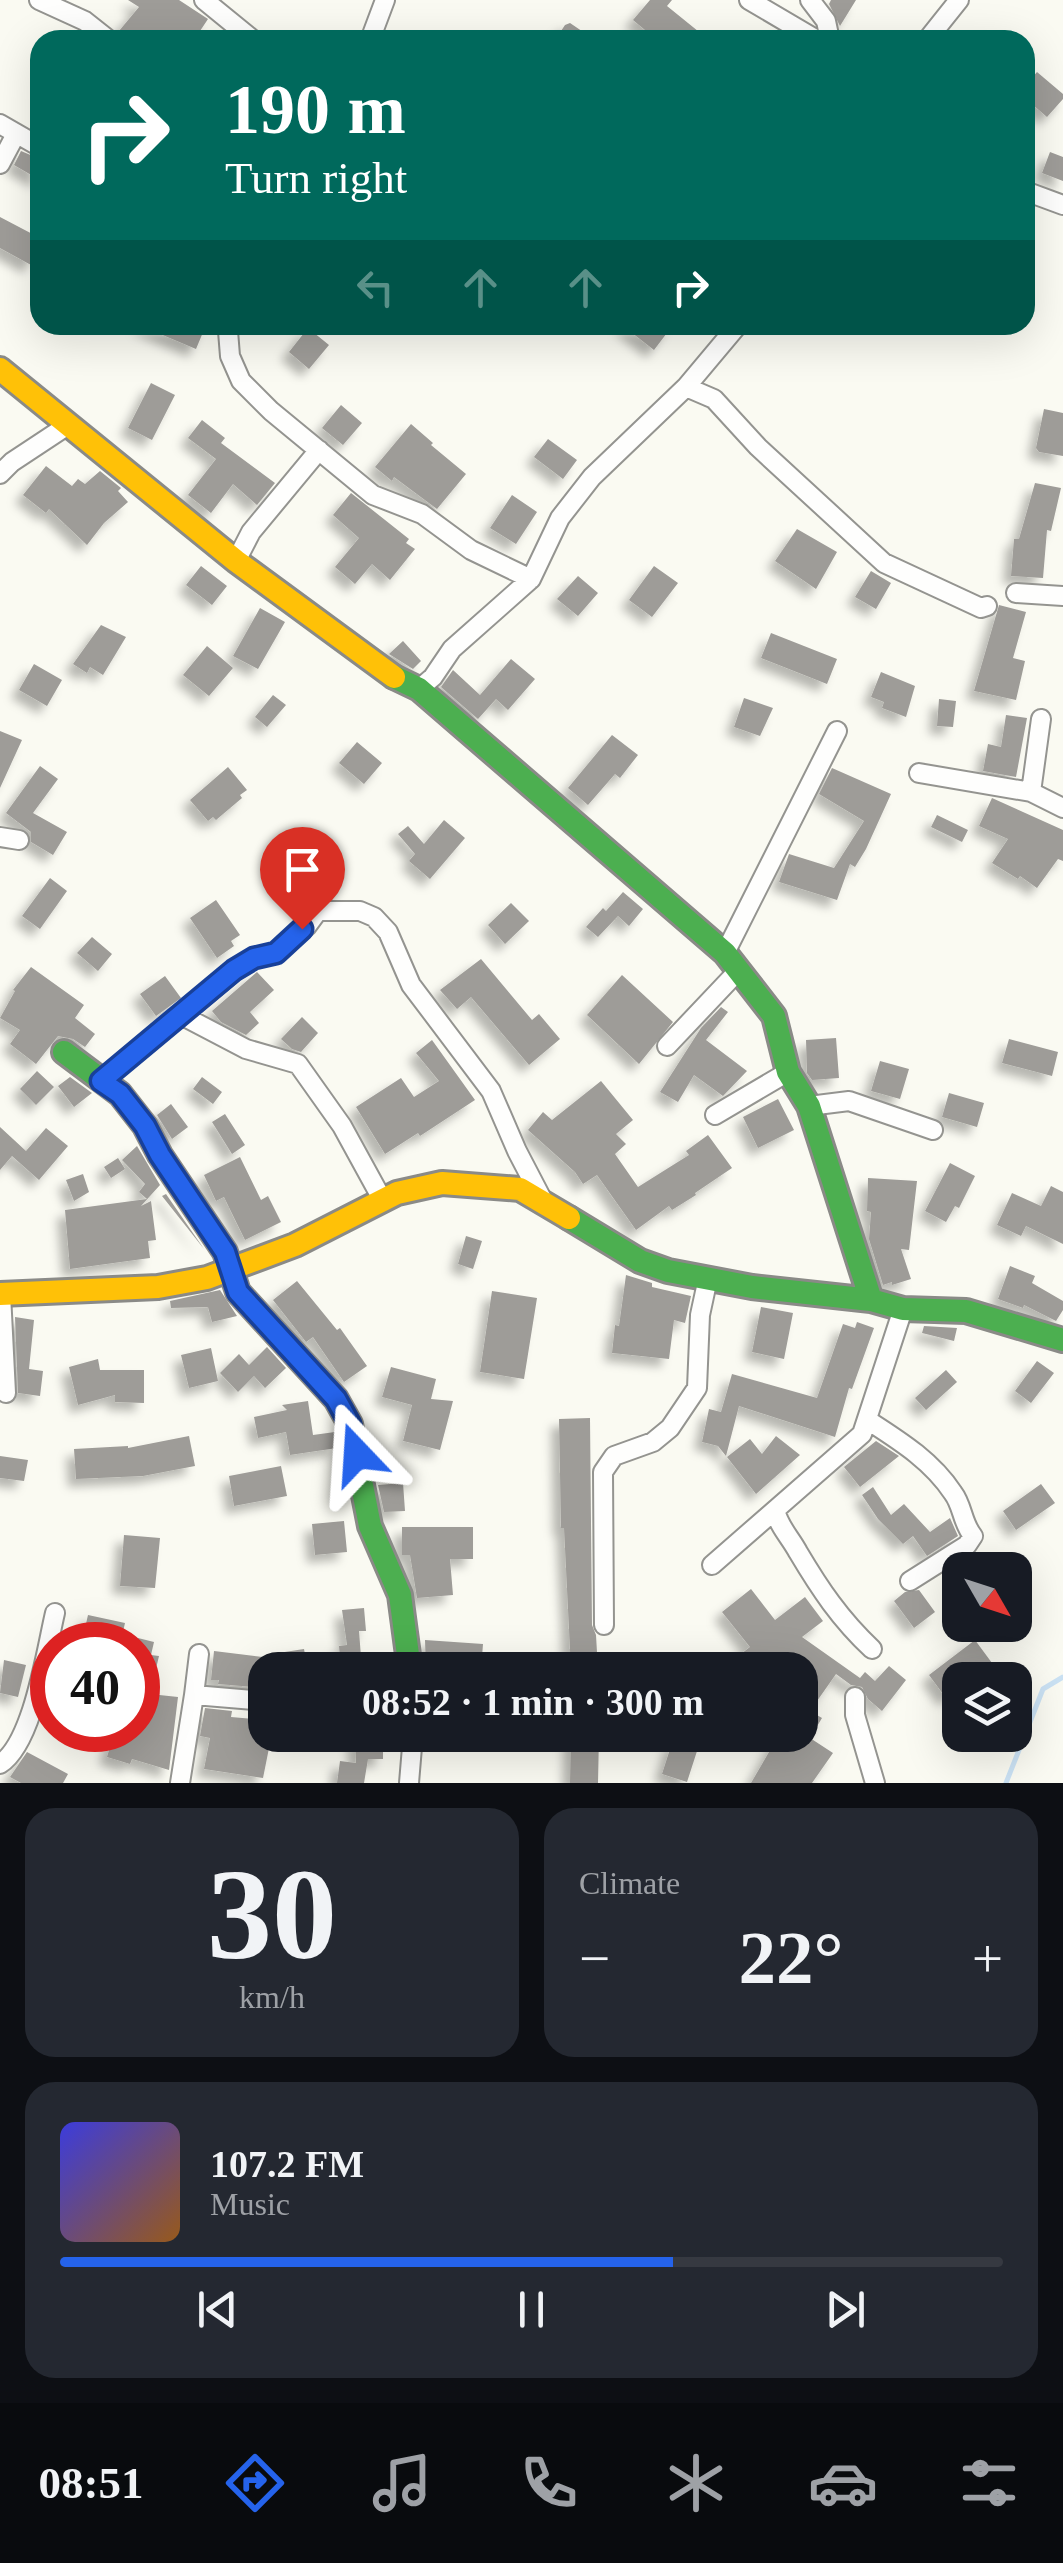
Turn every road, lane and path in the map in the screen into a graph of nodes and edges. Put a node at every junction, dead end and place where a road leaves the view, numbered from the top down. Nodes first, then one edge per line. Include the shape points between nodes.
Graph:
1 (39, 0) edge
2 (204, 0) edge
3 (385, 0) edge
4 (750, 0) edge
5 (810, 0) edge
6 (959, 0) edge
7 (96, 30) edge
8 (241, 30) edge
9 (374, 30) edge
10 (801, 30) edge
11 (828, 30) edge
12 (935, 30) edge
13 (8, 129) edge
14 (30, 141) edge
15 (0, 164) edge
16 (1035, 195) edge
17 (1063, 205) edge
18 (228, 335) edge
19 (730, 335) edge
20 (0, 370) edge
21 (686, 387) junction
22 (68, 425) junction
23 (319, 450) junction
24 (0, 474) edge
25 (236, 561) junction
26 (530, 579) junction
27 (1016, 593) dead end
28 (1063, 596) edge
29 (988, 606) dead end
30 (419, 689) junction
31 (1041, 719) dead end
32 (837, 731) dead end
33 (919, 773) dead end
34 (1031, 792) junction
35 (1063, 808) edge
36 (731, 962) junction
37 (181, 1015) junction
38 (667, 1046) dead end
39 (64, 1052) dead end
40 (788, 1072) junction
41 (101, 1081) junction
42 (810, 1106) junction
43 (714, 1115) dead end
44 (933, 1130) dead end
45 (542, 1199) junction
46 (382, 1200) junction
47 (233, 1269) junction
48 (708, 1278) junction
49 (0, 1294) edge
50 (871, 1300) junction
51 (903, 1310) junction
52 (1063, 1340) edge
53 (6, 1393) dead end
54 (869, 1421) junction
55 (775, 1510) junction
56 (712, 1565) dead end
57 (910, 1581) dead end
58 (56, 1613) dead end
59 (604, 1625) dead end
60 (872, 1649) dead end
61 (408, 1652) edge
62 (199, 1654) dead end
63 (194, 1695) junction
64 (856, 1697) dead end
65 (248, 1700) edge
66 (412, 1752) edge
67 (0, 1764) edge
68 (180, 1783) edge
69 (409, 1783) edge
70 (875, 1783) edge

1 - 7 street
2 - 8 street
3 - 9 street
4 - 10 street
5 - 11 street
6 - 12 street
13 - 14 street
13 - 15 street
16 - 17 street
18 - 23 street via 241,381
19 - 21 street
20 - 22 street
21 - 26 street via 592,477 560,518
21 - 29 street via 714,399 884,563
22 - 24 street
22 - 25 street
23 - 25 street
23 - 26 street via 374,494 422,514 471,550
25 - 30 street
26 - 30 street
27 - 28 street
30 - 36 street
31 - 34 street
32 - 36 street
33 - 34 street
34 - 35 street
36 - 38 street
36 - 40 street via 774,1016
37 - 41 street
37 - 45 street via 234,970 276,953 318,911 374,917 388,932 411,985 491,1090
37 - 46 street via 246,1049 298,1064
39 - 41 street
40 - 42 street
40 - 43 street
41 - 47 street via 145,1126
42 - 44 street via 849,1101
42 - 50 street
45 - 46 street via 520,1189 442,1183
45 - 48 street via 640,1260
46 - 47 street
47 - 49 street via 158,1286
47 - 61 street via 238,1292 336,1399 350,1424 370,1526 400,1594
48 - 50 street
48 - 59 street via 696,1388 670,1428 614,1456 603,1472
49 - 53 street
50 - 51 street
51 - 52 street via 966,1311
51 - 54 street
54 - 55 street via 849,1447
54 - 57 street via 935,1471 956,1496 973,1536
55 - 56 street
55 - 60 street via 820,1592
58 - 67 street via 30,1714 9,1759
62 - 63 street
63 - 65 street
63 - 68 street
64 - 70 street via 855,1716
66 - 69 street

